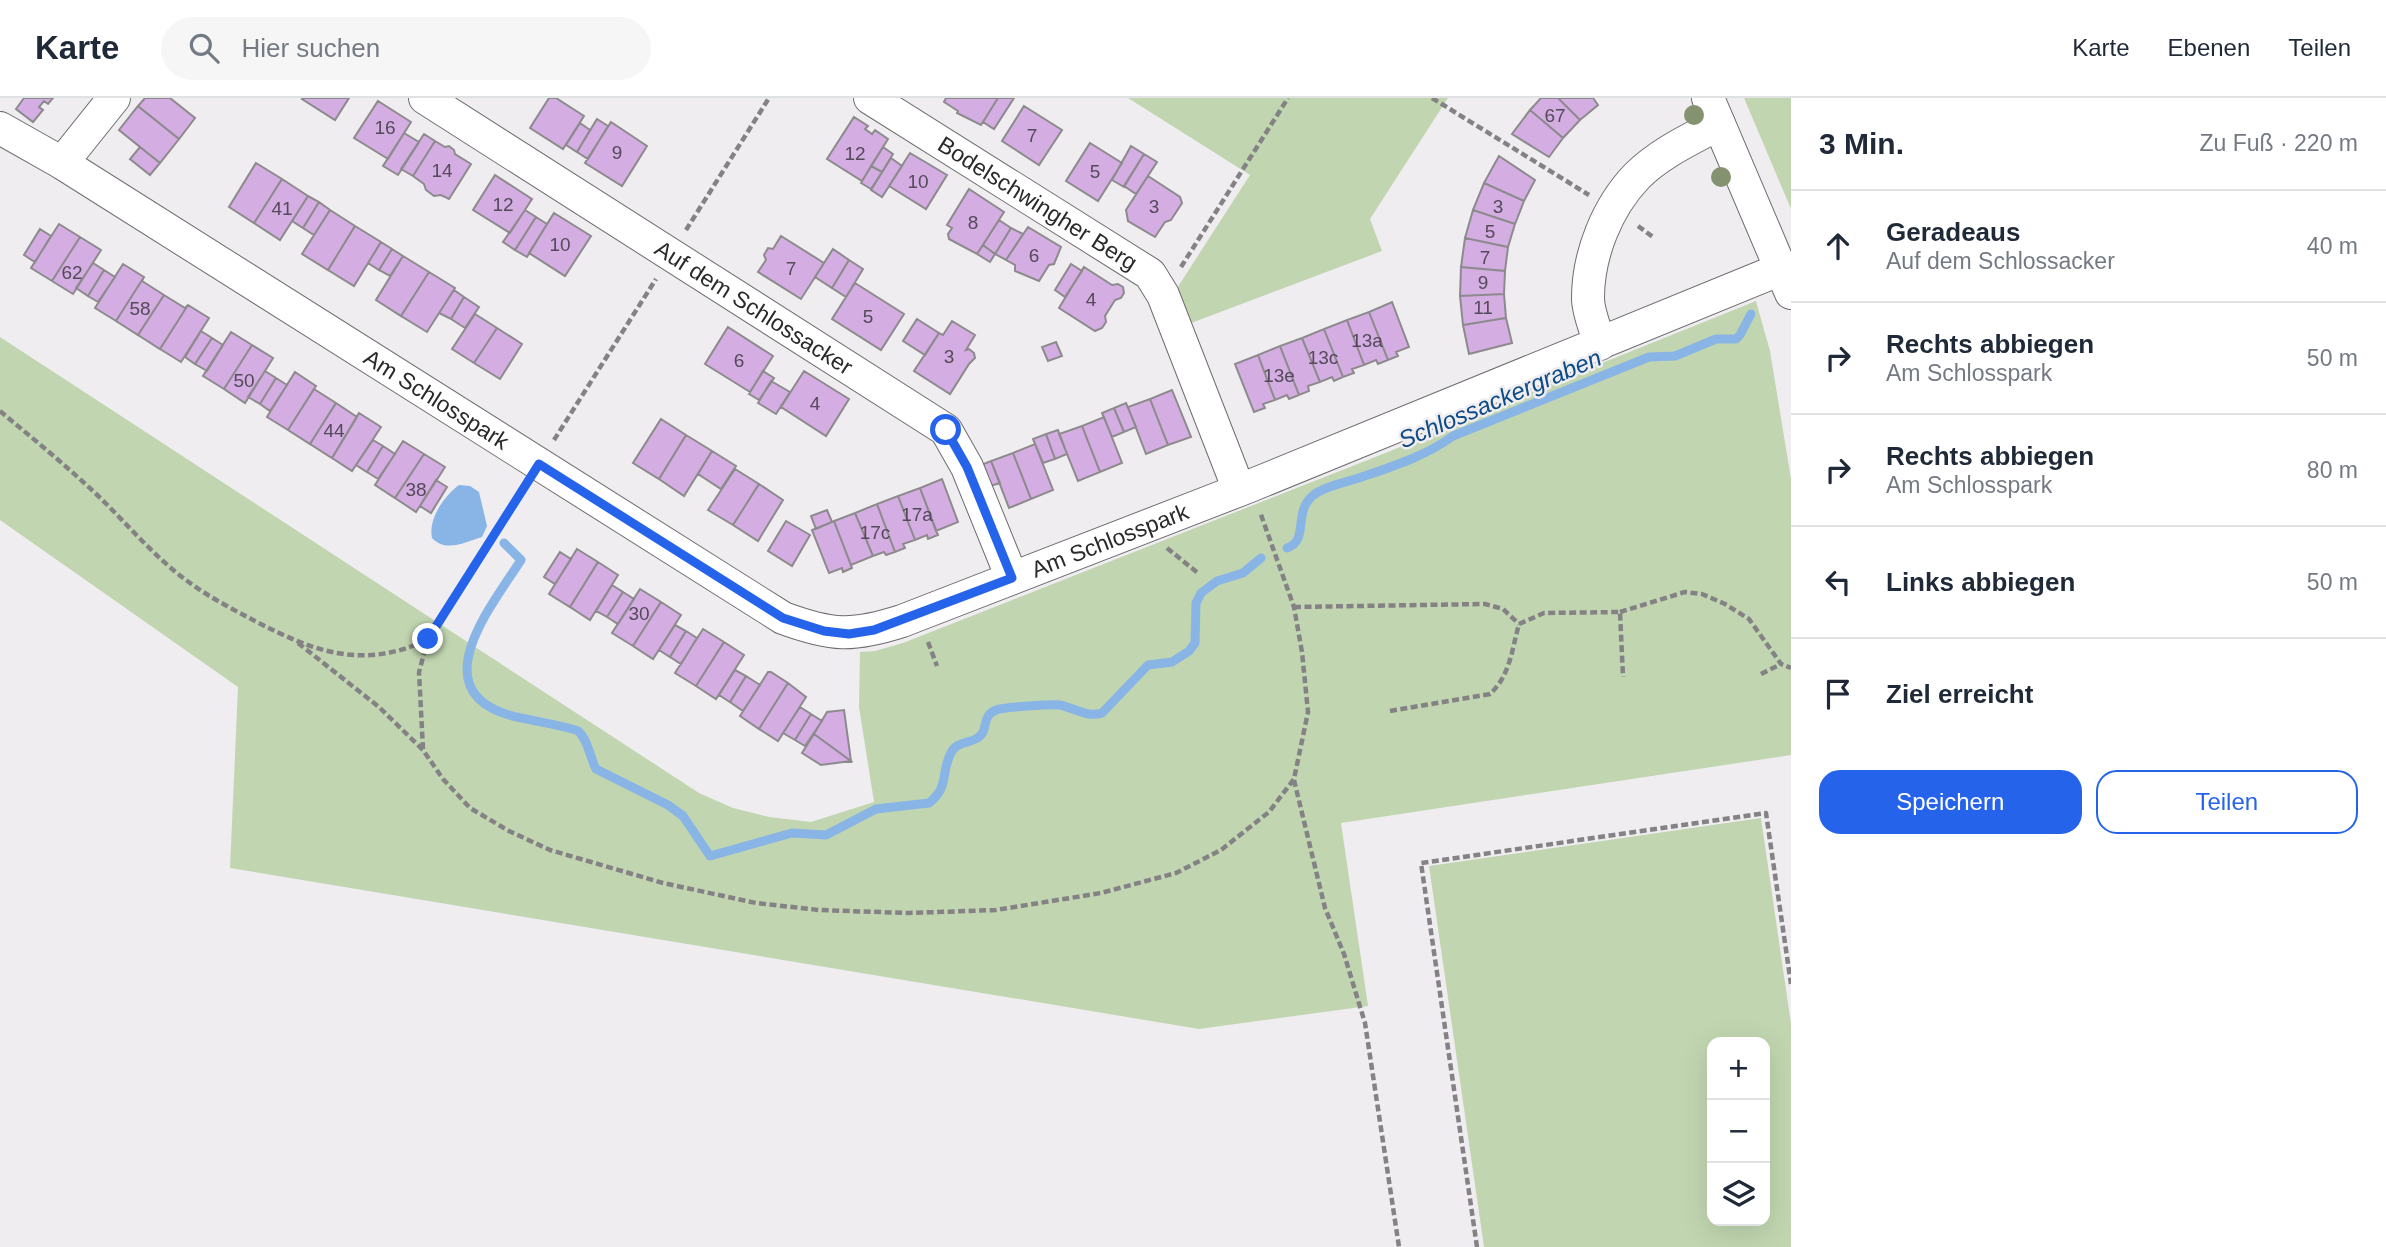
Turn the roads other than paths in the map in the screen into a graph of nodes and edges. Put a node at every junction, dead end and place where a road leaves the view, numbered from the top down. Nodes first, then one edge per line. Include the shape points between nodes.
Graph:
1 (114, 98) edge
2 (425, 98) edge
3 (870, 98) edge
4 (1713, 111) edge
5 (0, 128) edge
6 (62, 163) junction
7 (1786, 281) edge
8 (1600, 344) junction
9 (1244, 488) junction
10 (1012, 578) junction

1 - 6 street
2 - 10 street, Auf dem Schlossacker via 946,430 967,467
3 - 9 street, Bodelschwingher Berg via 1150,274
4 - 7 street
4 - 8 street via 1637,177 1612,209 1591,257 1588,300
5 - 6 street, Am Schlosspark
6 - 10 street, Am Schlosspark via 783,618 824,631 874,630
7 - 8 street, Am Schlosspark
8 - 9 street, Am Schlosspark
9 - 10 street, Am Schlosspark

